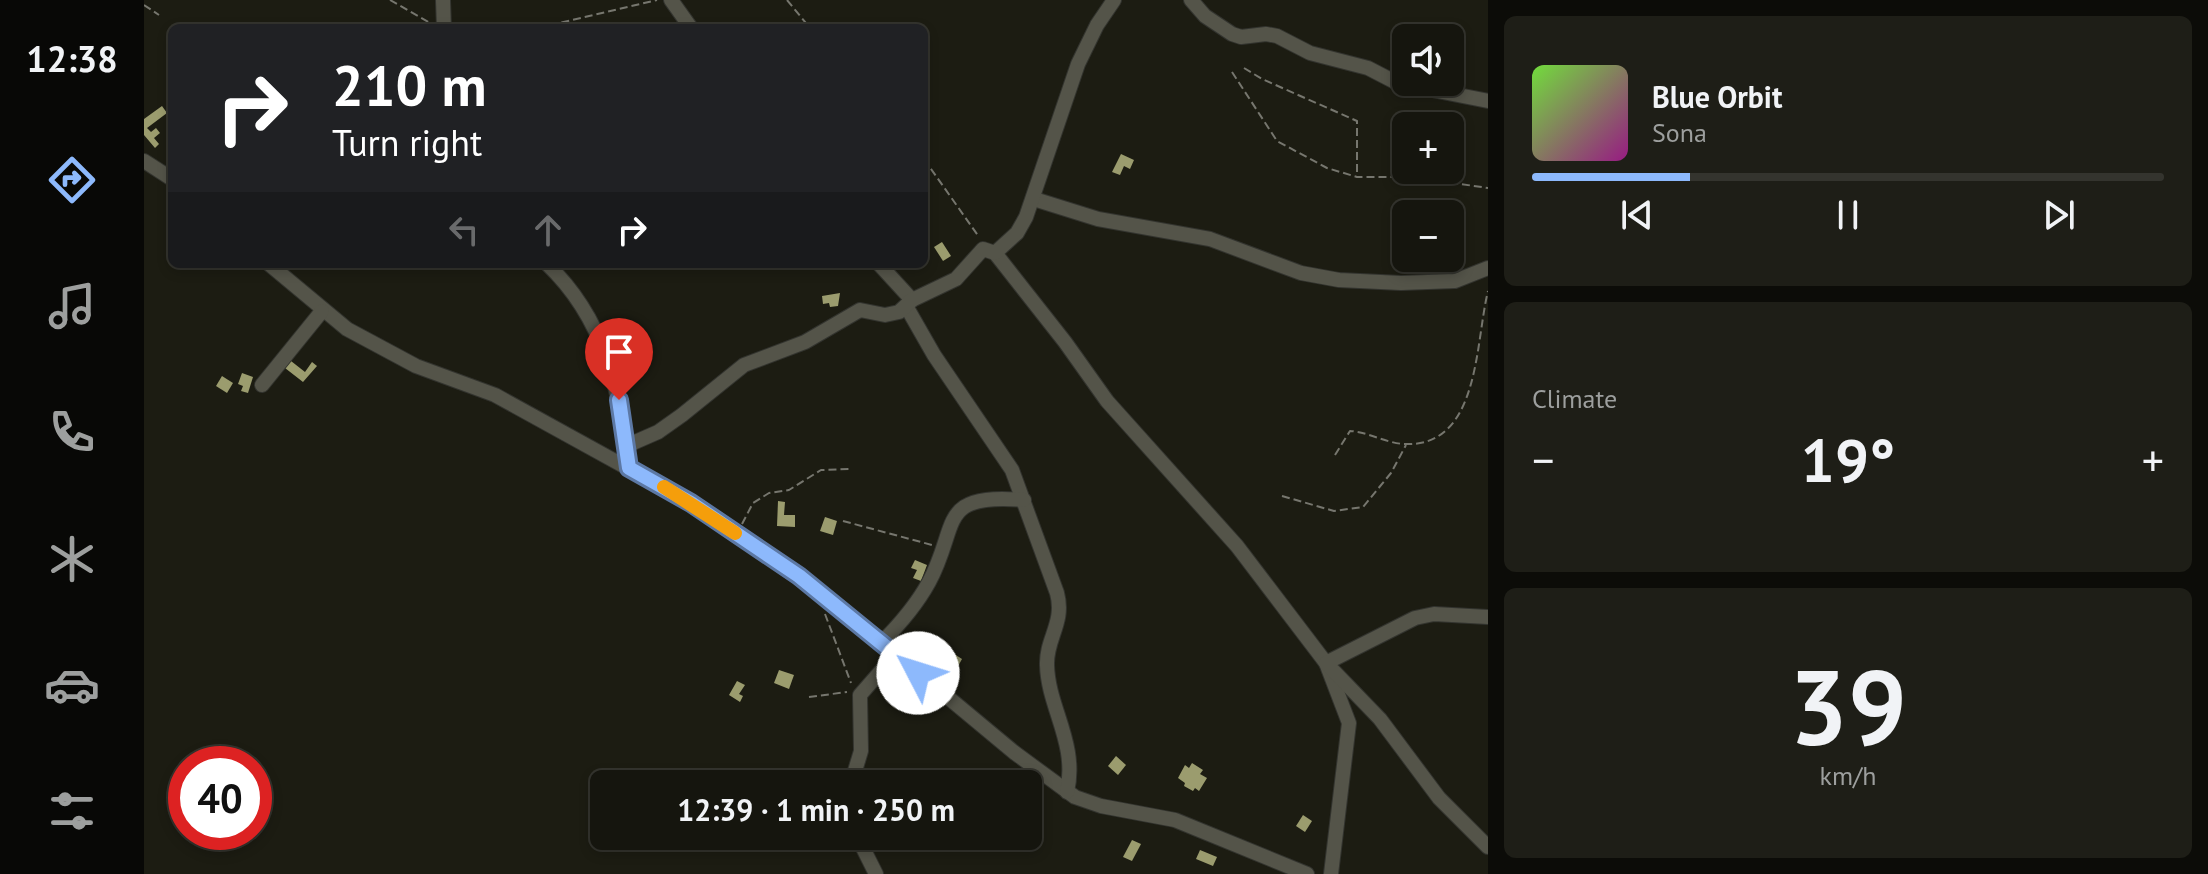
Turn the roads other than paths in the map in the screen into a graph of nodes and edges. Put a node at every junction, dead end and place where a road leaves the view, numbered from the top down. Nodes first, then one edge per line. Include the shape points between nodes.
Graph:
1 (443, 0) edge
2 (671, 0) edge
3 (1114, 0) edge
4 (1191, 0) edge
5 (444, 24) edge
6 (688, 24) edge
7 (1488, 101) edge
8 (144, 161) edge
9 (168, 176) edge
10 (1034, 199) junction
11 (991, 251) junction
12 (274, 268) edge
13 (551, 268) edge
14 (882, 268) edge
15 (1488, 268) edge
16 (909, 303) junction
17 (322, 311) junction
18 (262, 385) dead end
19 (626, 446) junction
20 (629, 468) junction
21 (1024, 500) junction
22 (1488, 617) edge
23 (882, 642) junction
24 (895, 655) junction
25 (1326, 663) junction
26 (855, 770) edge
27 (1067, 792) junction
28 (1488, 847) edge
29 (864, 850) edge
30 (876, 874) edge
31 (1307, 874) edge
32 (1331, 874) edge

1 - 5 street
2 - 6 street
3 - 10 street via 1078,64
4 - 7 street via 1232,34 1277,36 1397,83
8 - 9 street
10 - 11 street via 1017,233
10 - 15 street via 1098,219 1210,239 1301,273 1339,280 1455,281
11 - 16 street via 977,254 956,279
11 - 25 street via 1107,401 1237,546
12 - 17 street
13 - 19 street via 590,317 615,386
14 - 16 street
16 - 19 street via 891,315 860,310 790,349 744,365 658,432
16 - 21 street via 934,355 1012,470
17 - 18 street
17 - 20 street via 416,366 495,395
19 - 20 street
20 - 23 street via 799,576
21 - 23 street via 986,499 966,506 953,519 928,584
21 - 27 street via 1061,607 1047,661 1068,754
22 - 25 street via 1415,618
23 - 24 street
24 - 26 street via 858,695 861,751
24 - 27 street
25 - 28 street via 1380,719 1439,798
25 - 32 street via 1349,723
27 - 31 street via 1093,804 1175,820
29 - 30 street

